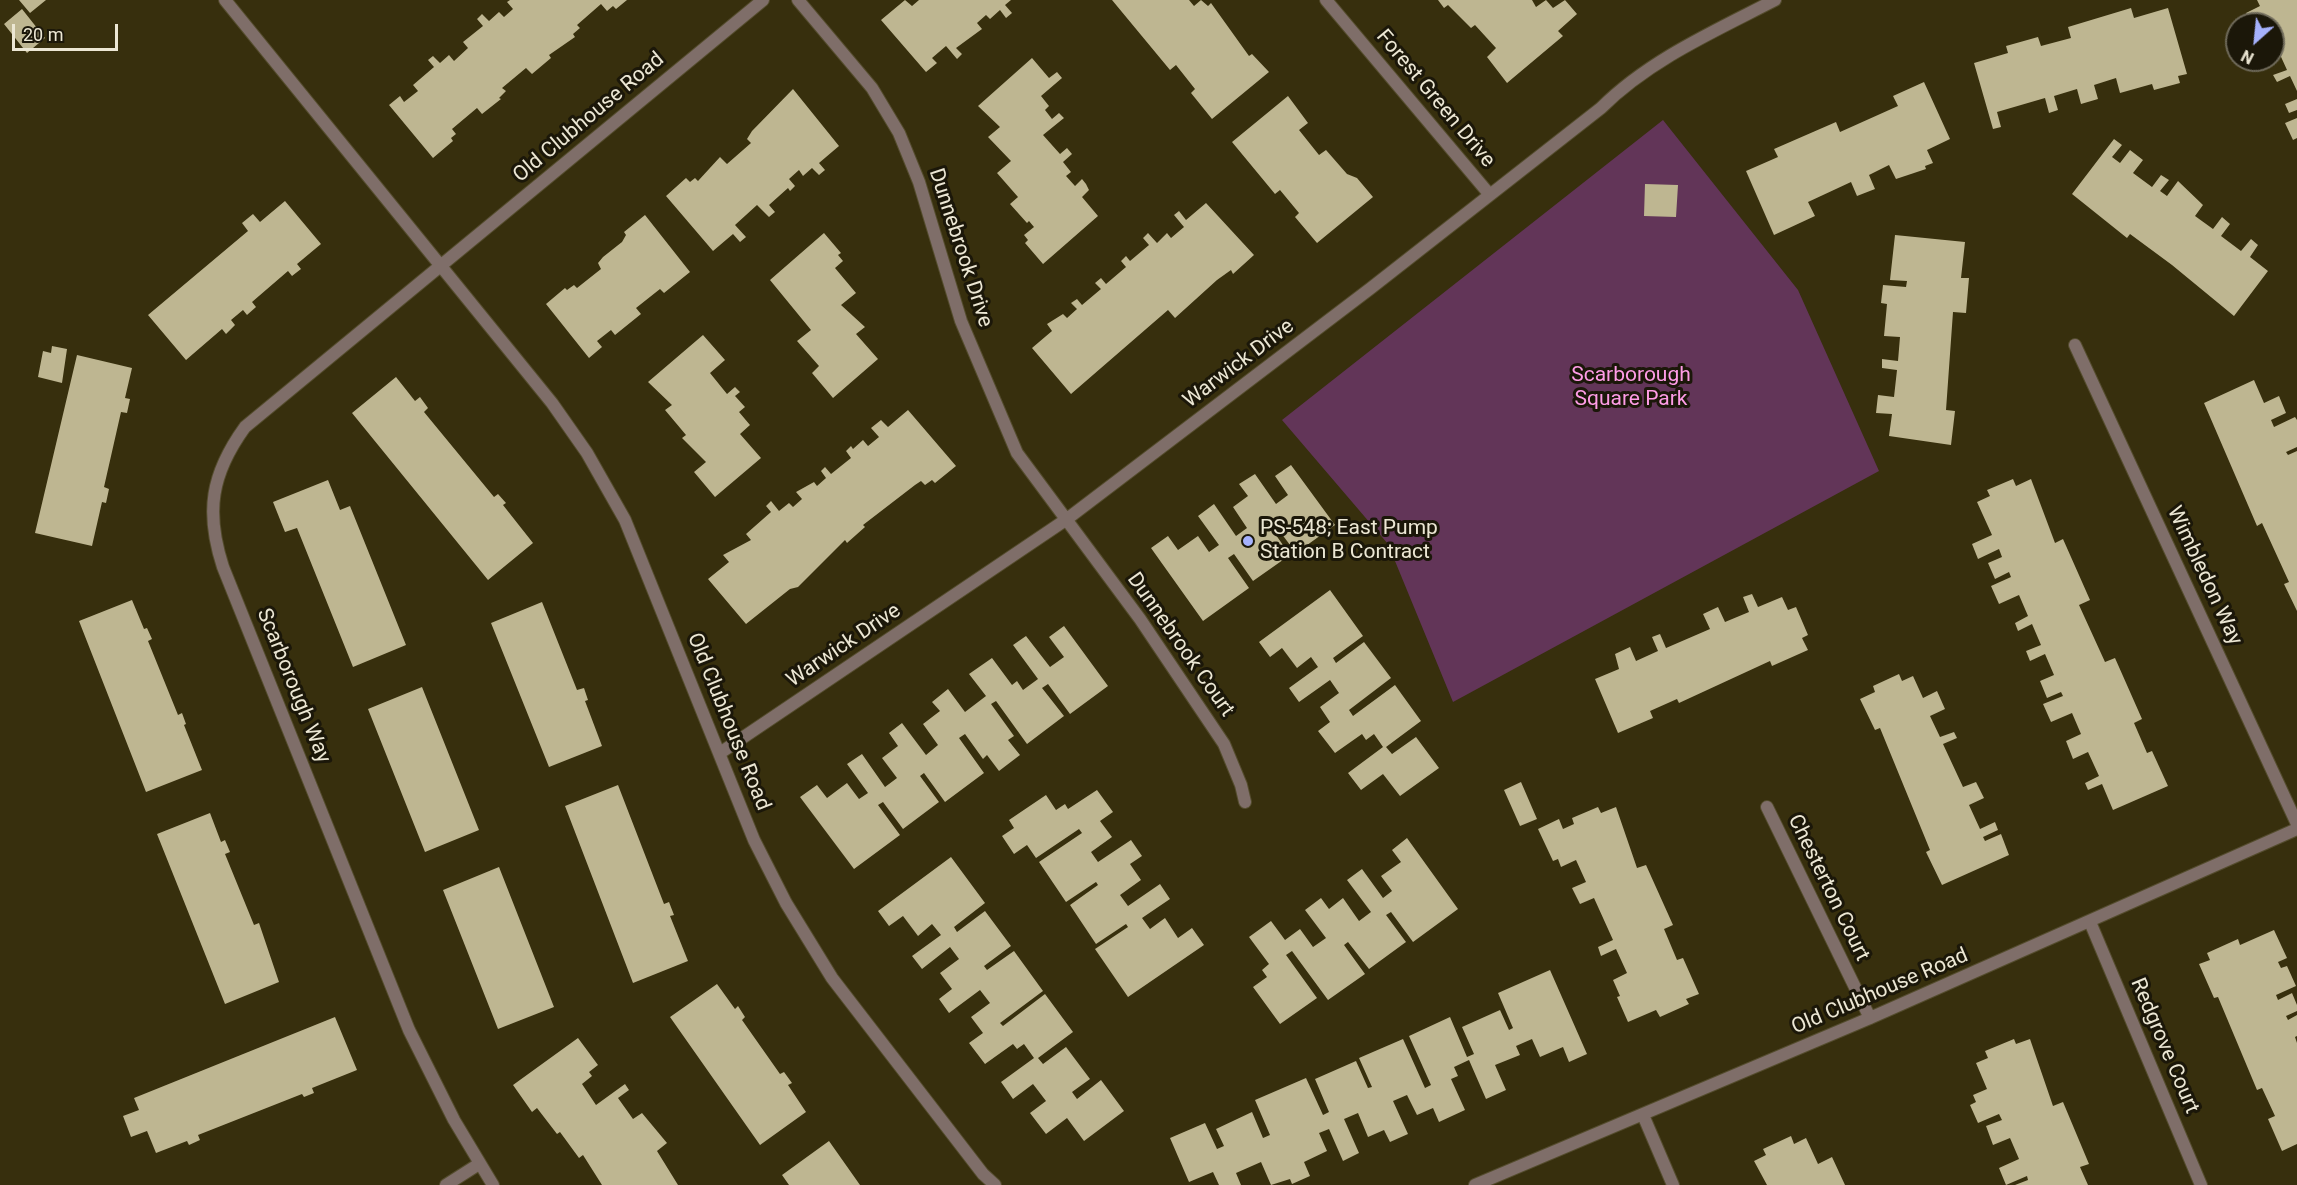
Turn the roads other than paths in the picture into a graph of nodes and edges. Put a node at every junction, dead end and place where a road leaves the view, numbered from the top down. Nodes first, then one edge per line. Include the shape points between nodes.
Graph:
1 (225, 0) edge
2 (763, 0) edge
3 (798, 0) edge
4 (1326, 0) edge
5 (1775, 0) edge
6 (1490, 195) junction
7 (440, 266) junction
8 (2075, 345) dead end
9 (1066, 519) junction
10 (720, 753) junction
11 (1245, 802) dead end
12 (1767, 807) dead end
13 (2297, 826) edge
14 (2090, 922) junction
15 (1870, 1018) junction
16 (1643, 1115) junction
17 (479, 1164) junction
18 (446, 1185) edge
19 (493, 1185) edge
20 (995, 1185) edge
21 (1475, 1185) edge
22 (1673, 1185) edge
23 (2201, 1185) edge

1 - 7 street, Old Clubhouse Road
2 - 7 street, Old Clubhouse Road
3 - 9 street, Dunnebrook Drive via 872,88 899,133 919,182 961,321 1000,416 1017,453
4 - 6 street, Forest Green Drive
5 - 6 street, Warwick Drive via 1658,63
6 - 9 street, Warwick Drive
7 - 10 street, Old Clubhouse Road via 552,403 587,453 625,520
7 - 17 street, Scarborough Way via 245,427 216,478 212,510 215,542 223,567 409,1030
8 - 13 street, Wimbledon Way
9 - 10 street, Warwick Drive
9 - 11 street, Dunnebrook Court via 1140,619 1224,744
10 - 20 street, Old Clubhouse Road via 786,903 832,978
12 - 15 street, Chesterton Court
13 - 14 street, Old Clubhouse Road
14 - 15 street, Old Clubhouse Road
14 - 23 street, Redgrove Court
15 - 16 street, Old Clubhouse Road
16 - 21 street, Old Clubhouse Road
16 - 22 street
17 - 18 street
17 - 19 street, Scarborough Way

